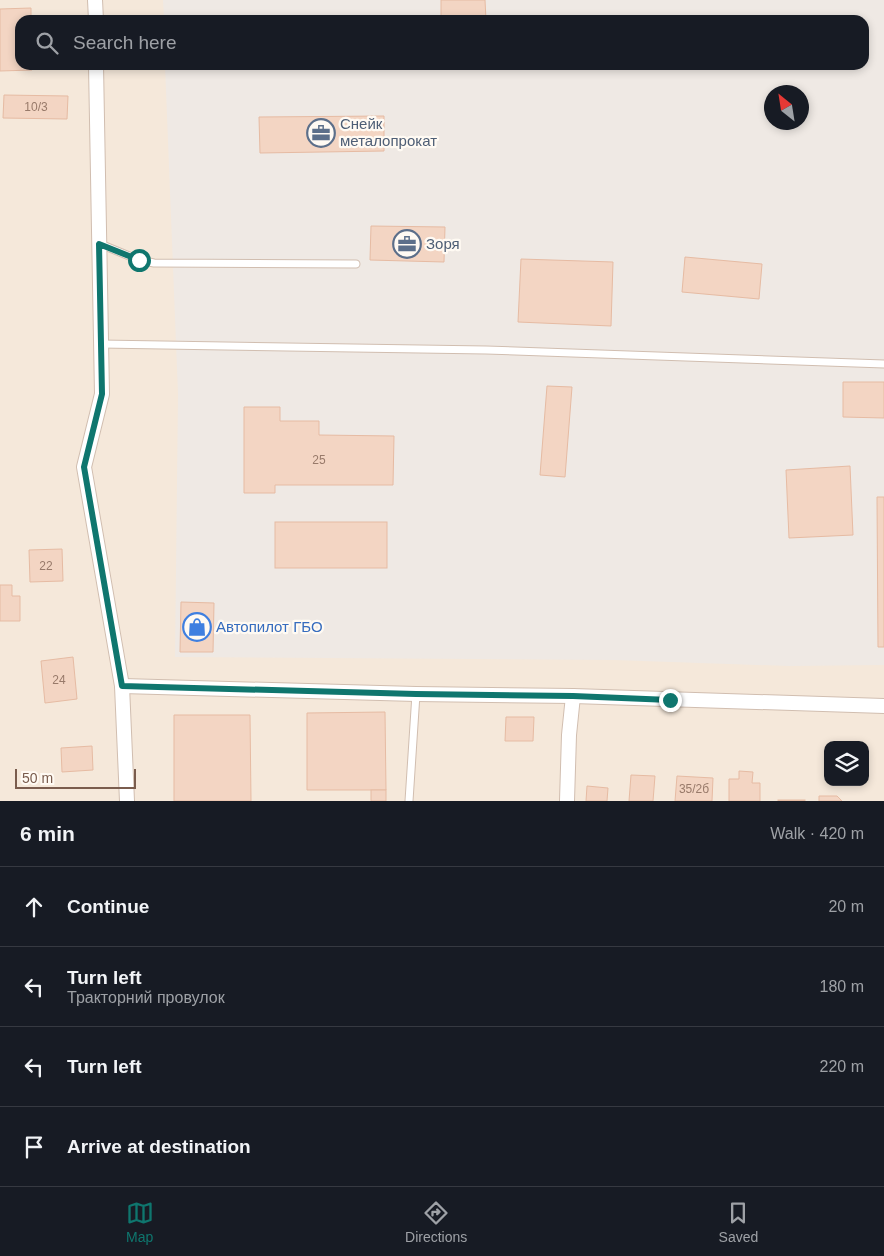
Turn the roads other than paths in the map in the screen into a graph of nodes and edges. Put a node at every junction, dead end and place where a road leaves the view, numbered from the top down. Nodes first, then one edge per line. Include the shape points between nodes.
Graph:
1 (96, 0) edge
2 (96, 15) edge
3 (96, 70) edge
4 (99, 244) junction
5 (356, 264) dead end
6 (101, 344) junction
7 (884, 364) edge
8 (122, 686) junction
9 (416, 694) junction
10 (573, 696) junction
11 (884, 706) edge
12 (127, 801) edge
13 (409, 801) edge
14 (567, 801) edge

1 - 2 street
3 - 4 street
4 - 5 lane via 154,263
4 - 6 street
6 - 7 lane via 486,350
6 - 8 street via 102,394 84,467
8 - 9 street
8 - 12 street
9 - 10 street
9 - 13 lane
10 - 11 street
10 - 14 street

